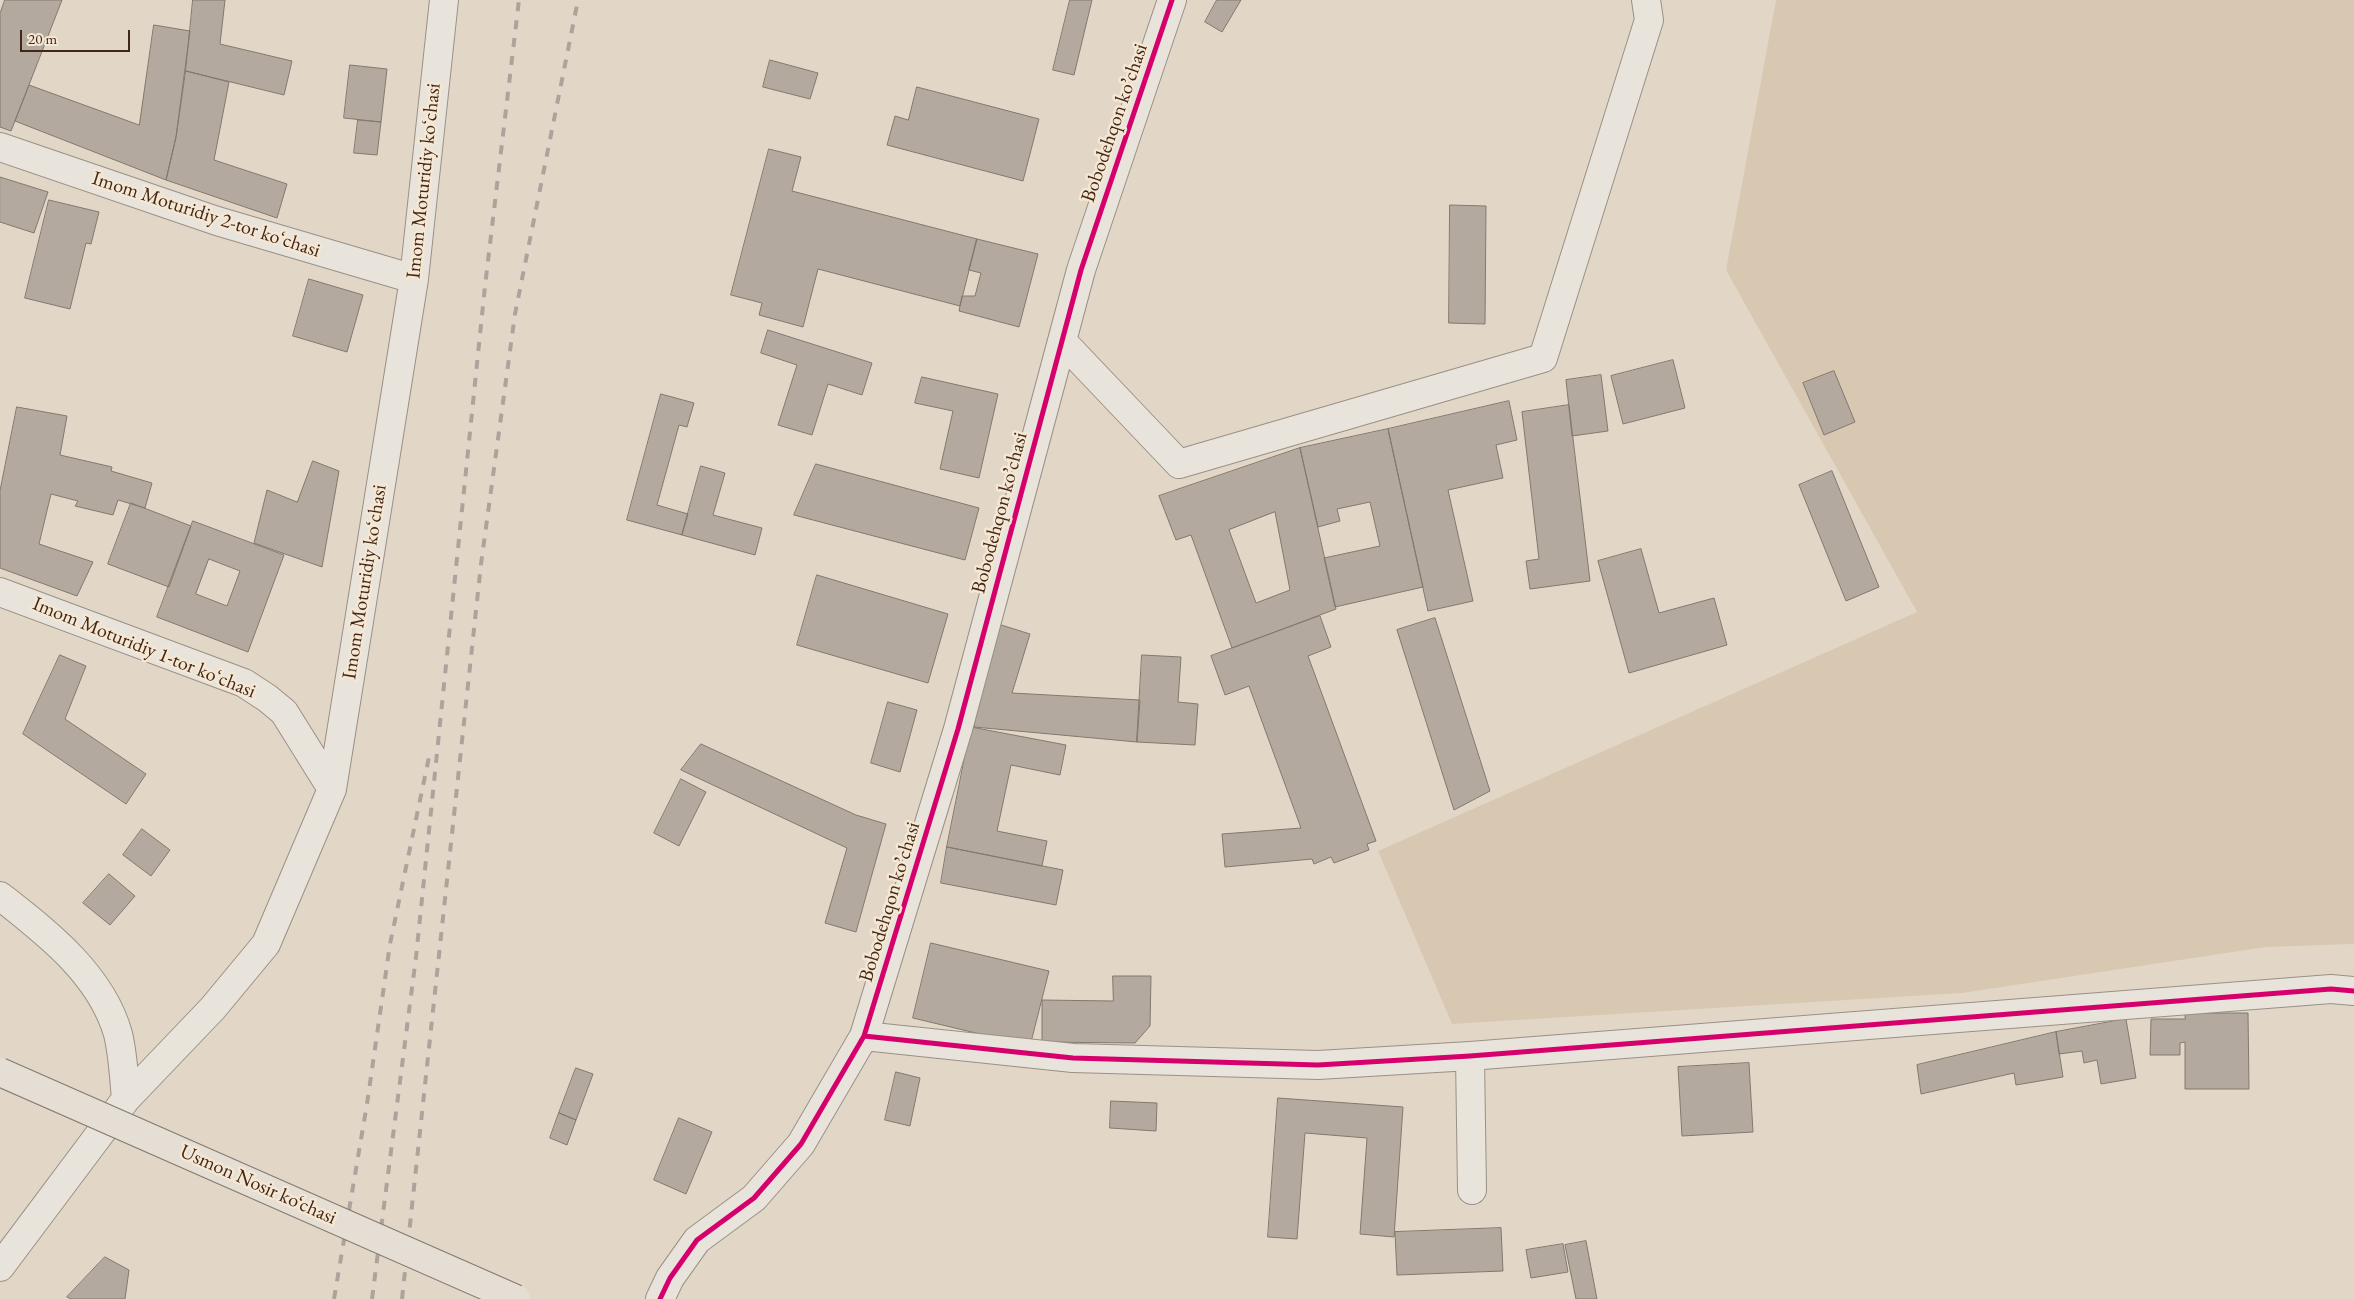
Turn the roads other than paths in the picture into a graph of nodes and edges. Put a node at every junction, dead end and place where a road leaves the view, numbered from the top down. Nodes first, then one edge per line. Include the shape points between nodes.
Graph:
1 (444, 0) edge
2 (1172, 0) edge
3 (1646, 0) edge
4 (0, 147) edge
5 (414, 278) junction
6 (1062, 341) junction
7 (0, 592) edge
8 (332, 789) junction
9 (0, 896) edge
10 (2354, 991) edge
11 (864, 1036) junction
12 (1470, 1056) junction
13 (0, 1072) edge
14 (126, 1099) junction
15 (1472, 1190) dead end
16 (0, 1267) edge
17 (516, 1299) edge
18 (660, 1299) edge

1 - 5 street, Imom Moturidiy koʻchasi
2 - 6 street, Bobodehqon koʼchasi via 1081,270
3 - 6 street via 1649,20 1543,358 1179,464
4 - 5 street, Imom Moturidiy 2-tor koʻchasi via 217,221
5 - 8 street, Imom Moturidiy koʻchasi
6 - 11 street, Bobodehqon koʼchasi via 958,729
7 - 8 street, Imom Moturidiy 1-tor koʻchasi via 244,683 284,712
8 - 14 street, Imom Moturidiy koʻchasi via 266,944 213,1008
9 - 14 street via 56,941 98,990 118,1034
10 - 12 street via 2331,989
11 - 12 street via 1073,1058 1318,1065
11 - 18 street, Bobodehqon koʼchasi via 801,1144 754,1198 697,1240 670,1278
12 - 15 street
13 - 17 main road, Usmon Nosir ko‘chasi, bridge
14 - 16 street, Imom Moturidiy koʻchasi

